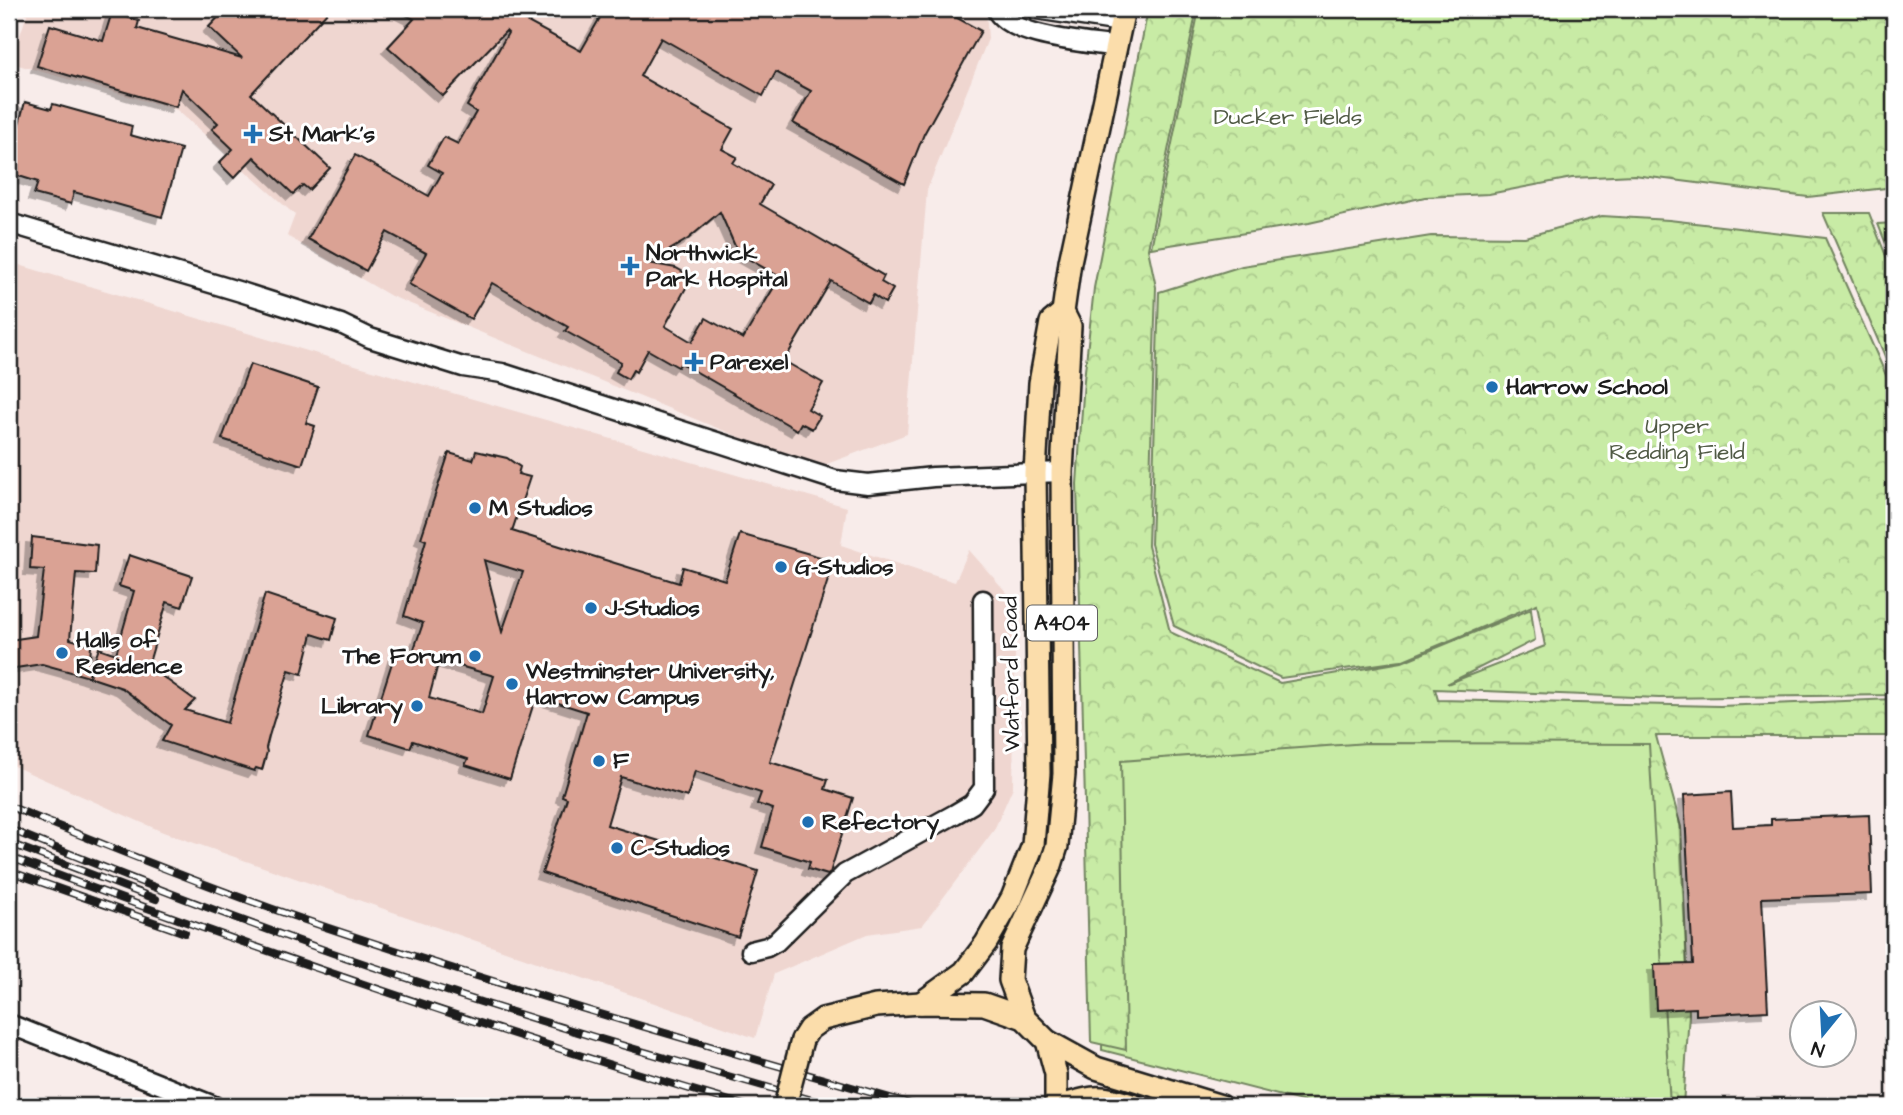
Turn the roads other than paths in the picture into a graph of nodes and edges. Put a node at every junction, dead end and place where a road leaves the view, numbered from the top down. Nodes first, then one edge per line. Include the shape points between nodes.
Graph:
1 (1036, 9) edge
2 (1002, 11) edge
3 (1122, 16) edge
4 (1116, 47) junction
5 (9, 223) edge
6 (1063, 312) junction
7 (1062, 472) junction
8 (1035, 474) junction
9 (983, 600) dead end
10 (751, 951) dead end
11 (921, 1003) junction
12 (1024, 1018) junction
13 (9, 1024) edge
14 (1047, 1041) junction
15 (214, 1106) edge
16 (785, 1106) edge
17 (1058, 1106) edge
18 (1135, 1106) edge
19 (1221, 1106) edge

1 - 3 street
2 - 4 street via 1019,29
3 - 4 main road, Watford Road / A404
4 - 6 main road, Watford Road / A404
5 - 8 street via 835,480 868,484
6 - 7 main road, Watford Road / A404 via 1070,326
6 - 8 main road, Watford Road / A404 via 1051,322 1040,383
7 - 8 street
7 - 12 main road, Watford Road / A404 via 1064,774 1057,846 1012,949 1010,980
8 - 11 main road, Watford Road / A404 via 1039,773 1033,845 1012,898 986,943 964,972
9 - 10 street via 984,788 979,796 836,880 776,942
11 - 12 main road via 984,1004
11 - 16 main road, bridge via 876,1006 824,1018 808,1029
12 - 14 main road
13 - 15 street
14 - 17 main road
14 - 19 main road via 1096,1068
17 - 18 main road via 1092,1096

